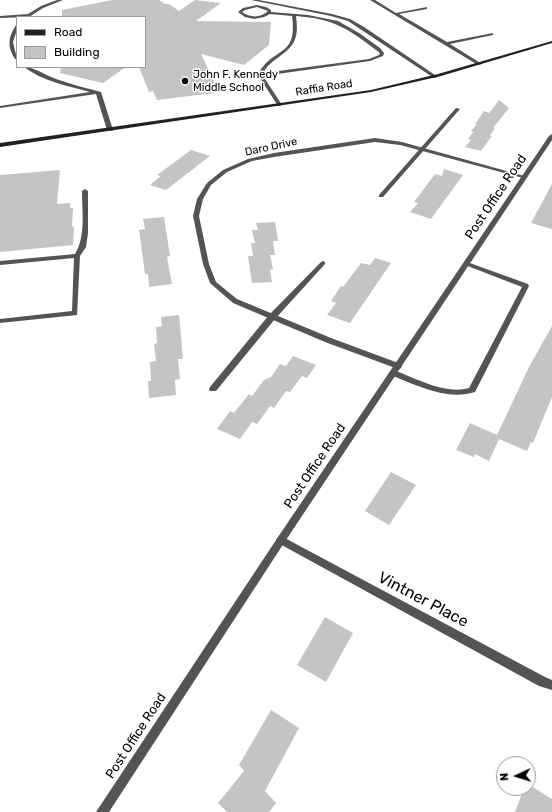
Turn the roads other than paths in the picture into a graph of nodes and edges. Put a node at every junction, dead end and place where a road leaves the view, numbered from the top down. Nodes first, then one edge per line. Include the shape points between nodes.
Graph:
1 (61, 0) edge
2 (253, 0) edge
3 (372, 0) edge
4 (426, 8) dead end
5 (269, 13) junction
6 (395, 14) junction
7 (294, 15) junction
8 (16, 16) edge
9 (27, 16) edge
10 (0, 17) edge
11 (16, 28) edge
12 (492, 34) dead end
13 (552, 42) edge
14 (445, 44) junction
15 (16, 57) edge
16 (480, 64) junction
17 (28, 68) edge
18 (260, 75) junction
19 (436, 77) junction
20 (98, 93) junction
21 (280, 104) junction
22 (0, 107) edge
23 (458, 109) dead end
24 (110, 130) junction
25 (552, 136) edge
26 (0, 145) edge
27 (422, 149) junction
28 (525, 177) junction
29 (85, 191) dead end
30 (381, 196) dead end
31 (77, 256) junction
32 (0, 263) edge
33 (323, 263) dead end
34 (467, 264) junction
35 (272, 317) junction
36 (0, 321) edge
37 (395, 369) junction
38 (213, 389) dead end
39 (281, 540) junction
40 (552, 685) edge
41 (102, 812) edge

1 - 9 street via 42,6
2 - 19 street via 349,20
3 - 6 street
4 - 6 street
5 - 5 street via 268,9 257,6 247,7 240,12 251,17 261,17
5 - 7 street
6 - 14 street
7 - 18 street via 293,41 262,68
7 - 18 street via 316,17 344,26 378,49 382,53 381,56 370,60
8 - 10 street
11 - 15 street via 11,46
12 - 14 street
13 - 16 main road, Raffia Road
14 - 16 street
16 - 19 main road, Raffia Road
17 - 20 street via 40,76
18 - 21 street
19 - 21 main road, Raffia Road via 371,91
20 - 22 street
20 - 24 street
21 - 24 main road, Raffia Road
23 - 27 street
24 - 26 main road, Raffia Road
25 - 28 street, Post Office Road
27 - 28 street, Daro Drive
27 - 30 street
27 - 35 street, Daro Drive via 375,140 274,155 250,160 225,171 209,184 200,199 196,216 206,264 213,283 235,301
28 - 34 street, Post Office Road
29 - 31 street via 84,239 83,247
31 - 32 street
31 - 36 street via 75,313
33 - 35 street
34 - 37 street, Post Office Road
34 - 37 street, Daro Drive via 526,286 472,390 453,393 438,389
35 - 37 street, Daro Drive
35 - 38 street
37 - 39 street, Post Office Road
39 - 40 street, Vintner Place
39 - 41 street, Post Office Road

